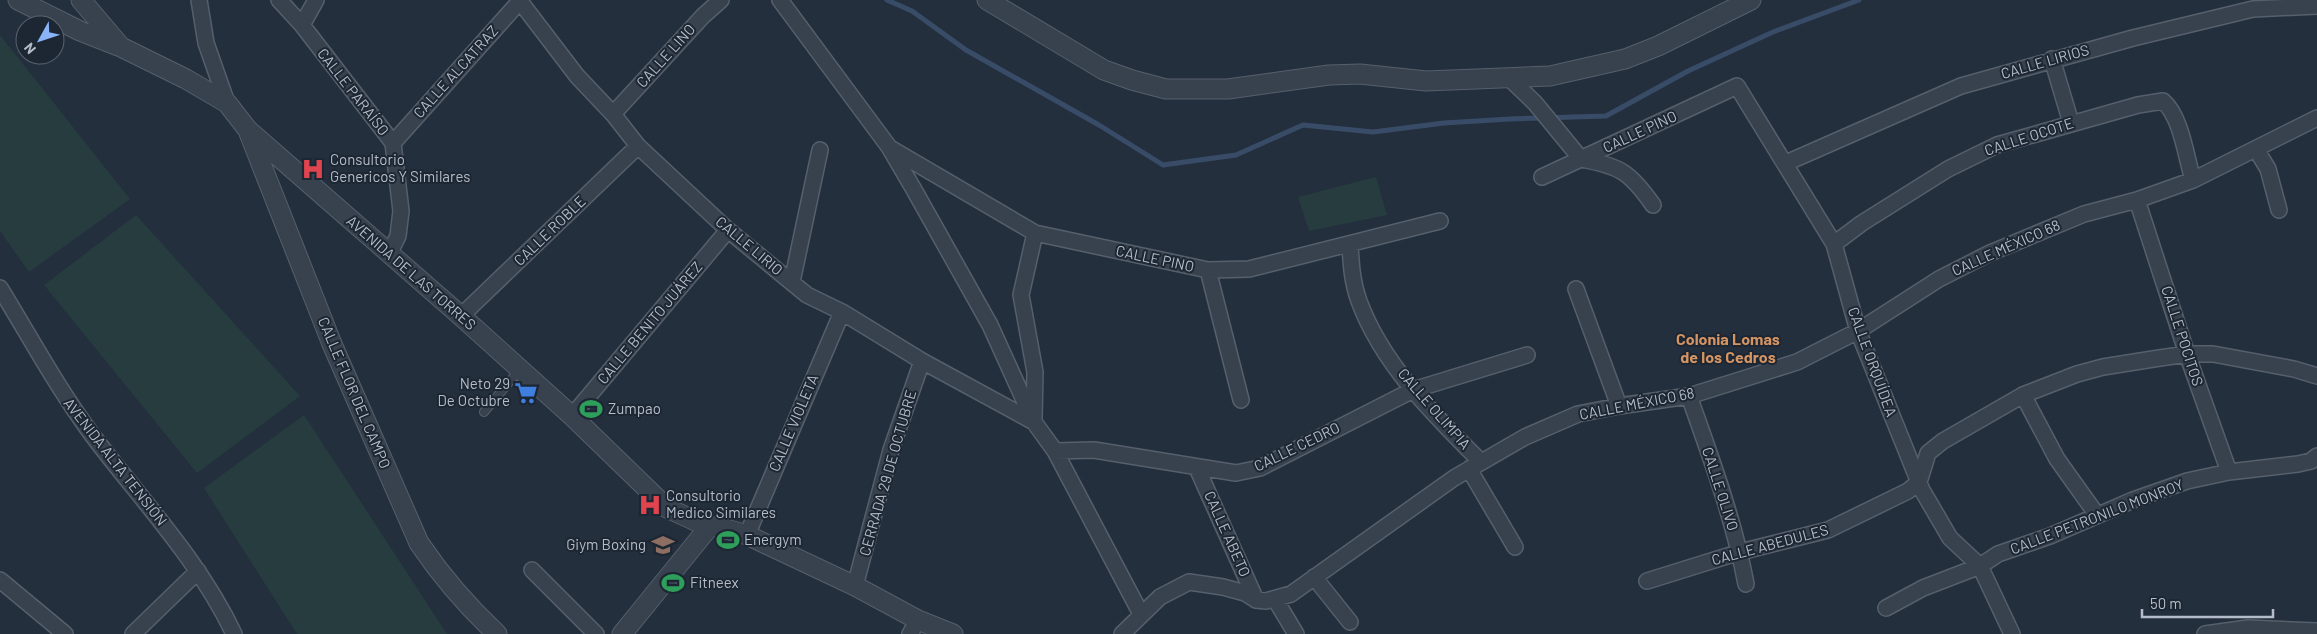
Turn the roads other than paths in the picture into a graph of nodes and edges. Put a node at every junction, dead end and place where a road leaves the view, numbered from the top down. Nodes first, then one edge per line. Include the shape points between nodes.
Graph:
1 (18, 0) edge
2 (81, 0) edge
3 (199, 0) edge
4 (279, 0) edge
5 (316, 0) edge
6 (519, 0) edge
7 (721, 0) edge
8 (780, 0) edge
9 (987, 0) edge
10 (1751, 0) edge
11 (2317, 6) edge
12 (302, 25) junction
13 (122, 47) junction
14 (2052, 60) junction
15 (1509, 78) junction
16 (1738, 86) joint
17 (227, 103) junction
18 (613, 114) junction
19 (2317, 118) edge
20 (2071, 124) junction
21 (248, 130) junction
22 (393, 143) junction
23 (638, 146) junction
24 (889, 147) junction
25 (2256, 149) junction
26 (820, 150) dead end
27 (1577, 155) junction
28 (1786, 163) junction
29 (1542, 177) dead end
30 (2192, 180) junction
31 (2138, 200) junction
32 (1653, 205) dead end
33 (2279, 210) dead end
34 (1440, 221) dead end
35 (728, 230) junction
36 (1035, 233) junction
37 (1350, 244) junction
38 (1834, 244) junction
39 (389, 254) junction
40 (1208, 270) junction
41 (792, 282) junction
42 (0, 288) edge
43 (1576, 290) dead end
44 (842, 312) junction
45 (461, 316) junction
46 (1858, 331) junction
47 (1528, 354) dead end
48 (2187, 354) junction
49 (922, 361) junction
50 (520, 369) junction
51 (2317, 376) edge
52 (1413, 390) junction
53 (2023, 395) junction
54 (1689, 396) junction
55 (1241, 400) dead end
56 (1619, 406) junction
57 (484, 412) dead end
58 (572, 416) junction
59 (1034, 422) junction
60 (1055, 451) junction
61 (2317, 456) edge
62 (1475, 465) junction
63 (1197, 468) junction
64 (2229, 472) junction
65 (1919, 482) junction
66 (2097, 516) junction
67 (709, 527) junction
68 (746, 535) junction
69 (1515, 547) dead end
70 (1740, 552) junction
71 (1980, 566) junction
72 (532, 570) dead end
73 (198, 571) junction
74 (1314, 577) junction
75 (0, 580) edge
76 (1647, 581) dead end
77 (1746, 584) dead end
78 (855, 586) junction
79 (1275, 599) junction
80 (1256, 600) junction
81 (1886, 608) dead end
82 (1141, 614) junction
83 (1350, 622) dead end
84 (914, 627) edge
85 (2317, 631) edge
86 (65, 634) edge
87 (133, 634) edge
88 (234, 634) edge
89 (496, 634) edge
90 (596, 634) edge
91 (622, 634) edge
92 (953, 634) edge
93 (1122, 634) edge
94 (1296, 634) edge
95 (2012, 634) edge
96 (2205, 634) edge

1 - 13 street via 80,31
2 - 13 street, AVENIDA DE LAS TORRES
3 - 17 street via 206,43
4 - 12 street, CALLE PARAÍSO
5 - 12 street
6 - 18 street, CALLE LIRIO via 577,76
6 - 22 street, CALLE ALCATRAZ
7 - 18 street, CALLE LINO
8 - 24 street, CALLE PINO
9 - 15 street via 1104,70 1166,88 1228,89 1329,75 1360,74 1426,81
10 - 15 street via 1625,59 1550,76
11 - 14 street, CALLE LIRIOS via 2253,9
12 - 22 street, CALLE PARAÍSO
13 - 17 street, AVENIDA DE LAS TORRES
14 - 20 street
14 - 28 street, CALLE LIRIOS via 1961,86
15 - 27 street via 1535,103
16 - 27 street, CALLE PINO
16 - 28 street, CALLE ORQUÍDEA
17 - 21 street, AVENIDA DE LAS TORRES
18 - 23 street, CALLE LIRIO
19 - 25 street, CALLE MÉXICO 68
20 - 30 street, CALLE OCOTE via 2163,101 2173,112
20 - 38 street, CALLE OCOTE via 1997,144 1948,169
21 - 39 street, AVENIDA DE LAS TORRES
21 - 89 street, CALLE FLOR DEL CAMPO via 332,344 420,543 466,605
22 - 39 street, CALLE PARAÍSO via 401,211 398,236
23 - 35 street, CALLE LIRIO
23 - 45 street, CALLE ROBLE
24 - 36 street, CALLE PINO
24 - 59 street, CALLE PINO via 990,325
25 - 30 street, CALLE MÉXICO 68
25 - 33 street via 2268,169
26 - 41 street
27 - 29 street, CALLE PINO
27 - 32 street via 1609,164 1629,176
28 - 38 street, CALLE ORQUÍDEA
30 - 31 street, CALLE MÉXICO 68
31 - 46 street, CALLE MÉXICO 68 via 2084,214 1990,252 1939,278
31 - 48 street, CALLE POCITOS
34 - 37 street, CALLE PINO
35 - 41 street, CALLE LIRIO
35 - 58 street, CALLE BENITO JUÁREZ
36 - 40 street, CALLE PINO
36 - 59 street via 1021,295 1035,372
37 - 40 street, CALLE PINO via 1248,269
37 - 52 street, CALLE OLIMPIA via 1352,274 1359,301 1376,337
38 - 46 street, CALLE ORQUÍDEA
39 - 45 street, AVENIDA DE LAS TORRES
40 - 55 street
41 - 44 street, CALLE LIRIO via 807,295
42 - 73 street, AVENIDA ALTA TENSIÓN via 62,394
43 - 56 street
44 - 49 street, CALLE LIRIO
44 - 68 street, CALLE VIOLETA
45 - 50 street, AVENIDA DE LAS TORRES
46 - 54 street, CALLE MÉXICO 68 via 1797,362
46 - 65 street, CALLE ORQUÍDEA
47 - 52 street, CALLE CEDRO
48 - 51 street via 2212,354 2294,368
48 - 53 street via 2103,367
48 - 64 street, CALLE POCITOS
49 - 59 street, CALLE LIRIO
49 - 78 street, CERRADA 29 DE OCTUBRE via 891,450
50 - 57 lane
50 - 58 street, AVENIDA DE LAS TORRES
52 - 62 street, CALLE OLIMPIA
52 - 63 street, CALLE CEDRO via 1260,468 1236,474
53 - 65 street via 1928,453
53 - 66 street via 2057,459
54 - 56 street, CALLE MÉXICO 68
54 - 70 street, CALLE OLIVO
56 - 62 street, CALLE MÉXICO 68 via 1578,414 1525,437
58 - 67 street, AVENIDA DE LAS TORRES via 667,508
59 - 60 street, CALLE PINO
60 - 63 street, CALLE CEDRO via 1094,450
60 - 82 street, CALLE PINO
61 - 64 street, CALLE PETRONILO MONROY via 2298,464
62 - 69 street, CALLE OLIMPIA
62 - 74 street, CALLE MÉXICO 68
63 - 80 street, CALLE ABETO
64 - 66 street, CALLE PETRONILO MONROY via 2187,481
65 - 70 street, CALLE ABEDULES via 1908,492 1828,530
65 - 71 street, CALLE ORQUÍDEA via 1950,538
66 - 71 street, CALLE PETRONILO MONROY via 1998,554
67 - 68 street, AVENIDA DE LAS TORRES via 719,526
67 - 91 street
68 - 78 street, AVENIDA DE LAS TORRES
70 - 76 street, CALLE ABEDULES
70 - 77 street, CALLE OLIVO
71 - 81 street, CALLE PETRONILO MONROY via 1923,588
71 - 95 street, CALLE ORQUÍDEA
72 - 90 street
73 - 87 street
73 - 88 street, AVENIDA ALTA TENSIÓN
74 - 79 street, CALLE MÉXICO 68 via 1291,594
74 - 83 street
75 - 86 street
78 - 84 street, AVENIDA DE LAS TORRES
79 - 80 street, CALLE MÉXICO 68
79 - 94 street
80 - 82 street, CALLE MÉXICO 68 via 1223,587 1189,582 1160,597
82 - 93 street, CALLE MÉXICO 68
84 - 92 street, AVENIDA DE LAS TORRES
85 - 96 street via 2248,628

